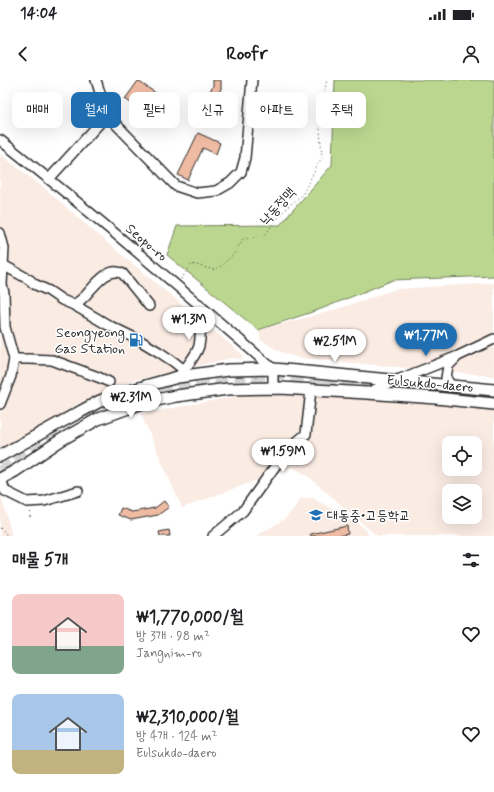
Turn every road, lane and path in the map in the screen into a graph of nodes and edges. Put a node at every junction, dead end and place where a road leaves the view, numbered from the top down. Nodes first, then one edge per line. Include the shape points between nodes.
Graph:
1 (96, 80) edge
2 (252, 80) edge
3 (326, 80) edge
4 (100, 92) edge
5 (95, 128) edge
6 (120, 128) edge
7 (0, 140) edge
8 (49, 179) junction
9 (0, 233) edge
10 (3, 265) junction
11 (177, 286) junction
12 (198, 304) junction
13 (74, 305) junction
14 (149, 306) dead end
15 (494, 339) edge
16 (458, 356) junction
17 (14, 360) junction
18 (273, 369) junction
19 (181, 374) junction
20 (395, 381) junction
21 (109, 382) dead end
22 (451, 386) junction
23 (273, 388) junction
24 (311, 390) junction
25 (494, 390) edge
26 (367, 393) junction
27 (1, 401) edge
28 (494, 404) edge
29 (0, 456) edge
30 (0, 479) edge
31 (78, 491) dead end
32 (0, 528) edge
33 (8, 536) edge
34 (213, 536) edge

1 - 4 street
2 - 6 street via 245,158 241,172 216,191 196,193 176,186
3 - 11 path, 낙동정맥 via 320,116 322,157 302,195 285,209 265,235 242,238 234,254 214,270 192,264
5 - 8 street
7 - 8 street, Seopo-ro
8 - 11 street, Seopo-ro
9 - 10 street via 4,248
10 - 13 street
10 - 17 street via 5,327
11 - 12 street, Seopo-ro
12 - 18 street, Seopo-ro
12 - 19 street via 201,325 199,346
13 - 14 street via 95,283 106,275 119,272
13 - 19 street via 159,352 174,362
15 - 16 street
16 - 20 street
16 - 22 street via 448,366 446,378
17 - 21 street via 52,360
17 - 27 street via 12,376
18 - 19 main road, Eulsukdo-daero
18 - 20 main road, Eulsukdo-daero
18 - 23 street
19 - 29 main road, Eulsukdo-daero via 100,401
20 - 22 main road, Eulsukdo-daero
20 - 26 street
22 - 25 main road, Eulsukdo-daero
23 - 24 main road, Eulsukdo-daero
23 - 30 main road, Eulsukdo-daero via 228,389 142,403 98,419
24 - 26 main road, Eulsukdo-daero
24 - 34 street via 306,434 286,451 243,511
26 - 28 main road, Eulsukdo-daero
30 - 31 street via 5,492 27,502 44,501
32 - 33 path

